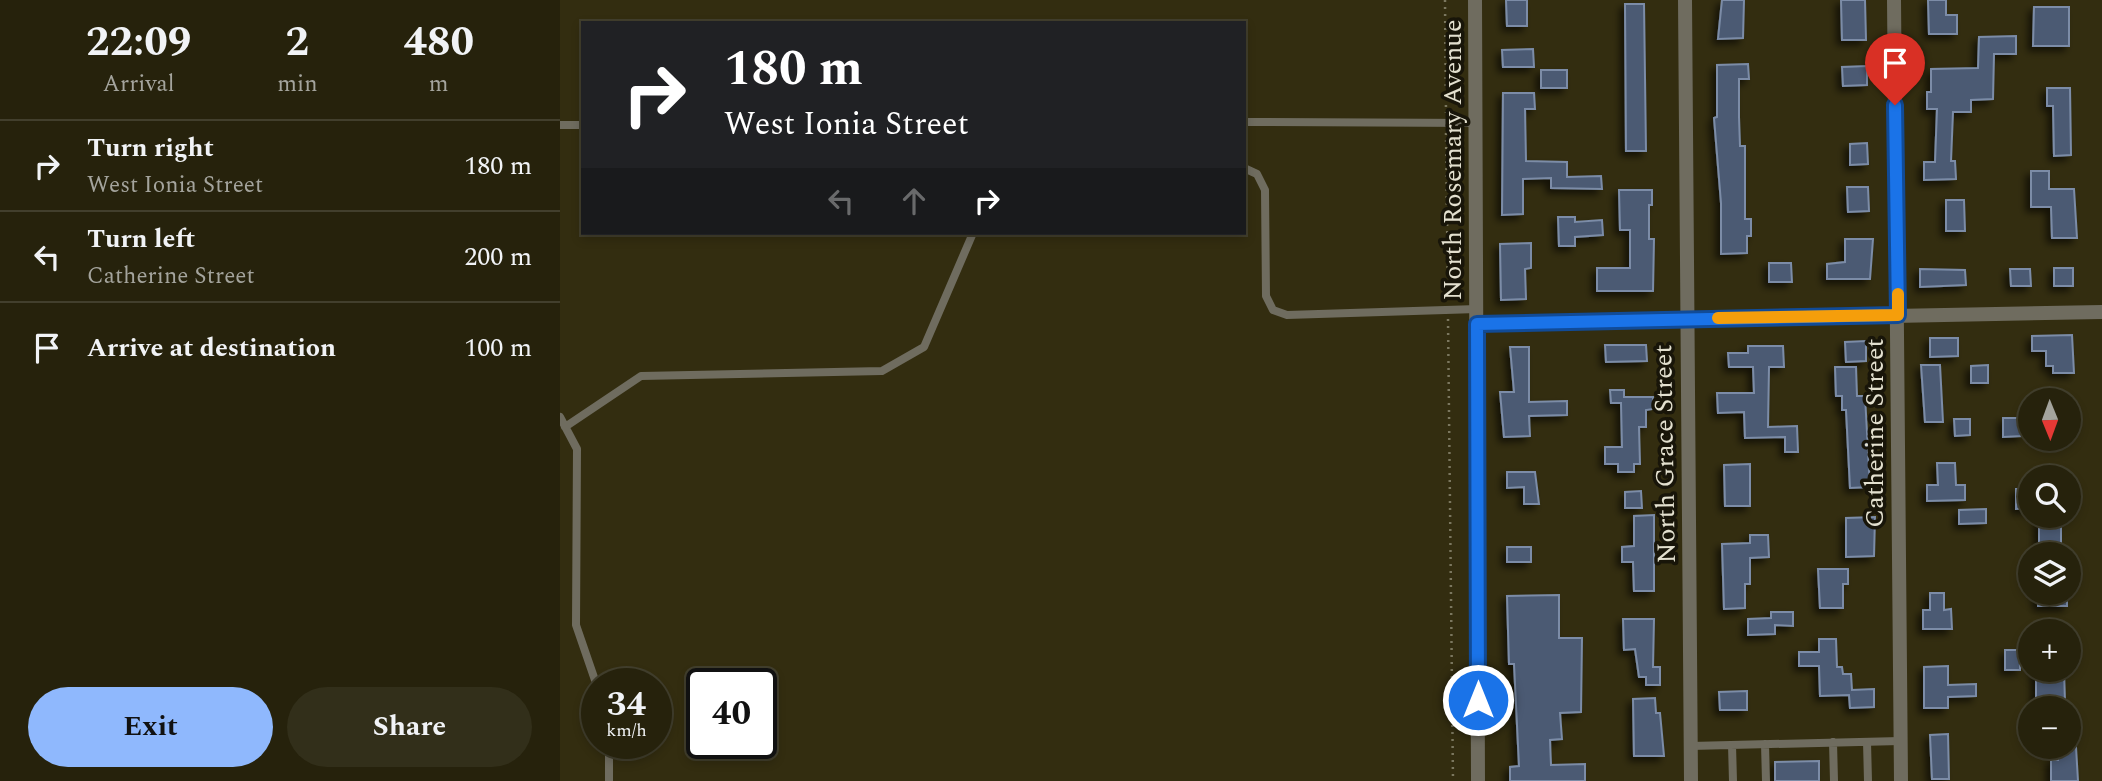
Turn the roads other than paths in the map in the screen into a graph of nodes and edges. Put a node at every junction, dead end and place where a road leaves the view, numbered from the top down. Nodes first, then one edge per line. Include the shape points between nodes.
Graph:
1 (1475, 0) edge
2 (1685, 0) edge
3 (1894, 0) edge
4 (1246, 122) edge
5 (1475, 123) junction
6 (560, 125) edge
7 (581, 125) edge
8 (1246, 169) edge
9 (972, 235) edge
10 (1477, 309) junction
11 (2102, 312) edge
12 (1898, 315) junction
13 (1687, 318) junction
14 (1477, 324) junction
15 (560, 417) edge
16 (565, 427) junction
17 (591, 668) edge
18 (1900, 741) junction
19 (1833, 742) junction
20 (1867, 742) junction
21 (1765, 744) junction
22 (1732, 745) junction
23 (1691, 746) junction
24 (609, 759) edge
25 (609, 781) edge
26 (1478, 781) edge
27 (1691, 781) edge
28 (1733, 781) edge
29 (1766, 781) edge
30 (1834, 781) edge
31 (1868, 781) edge
32 (1902, 781) edge

1 - 5 street, North Rosemary Avenue
2 - 13 street, North Grace Street
3 - 12 street, Catherine Street
4 - 5 lane
5 - 10 street, North Rosemary Avenue
6 - 7 lane
8 - 10 lane via 1257,174 1265,190 1266,296 1273,310 1287,315
9 - 16 lane via 924,347 882,371 640,376
10 - 14 street, North Rosemary Avenue
11 - 12 street
12 - 13 street
12 - 18 street, Catherine Street
13 - 14 street
13 - 23 street, North Grace Street
14 - 26 street, North Rosemary Avenue
15 - 16 lane
16 - 17 lane via 576,449 576,625
18 - 20 lane
18 - 32 street, Catherine Street
19 - 20 lane
19 - 21 lane
19 - 30 lane
20 - 31 lane
21 - 22 lane
21 - 29 lane
22 - 23 lane
22 - 28 lane
23 - 27 street, North Grace Street
24 - 25 lane

